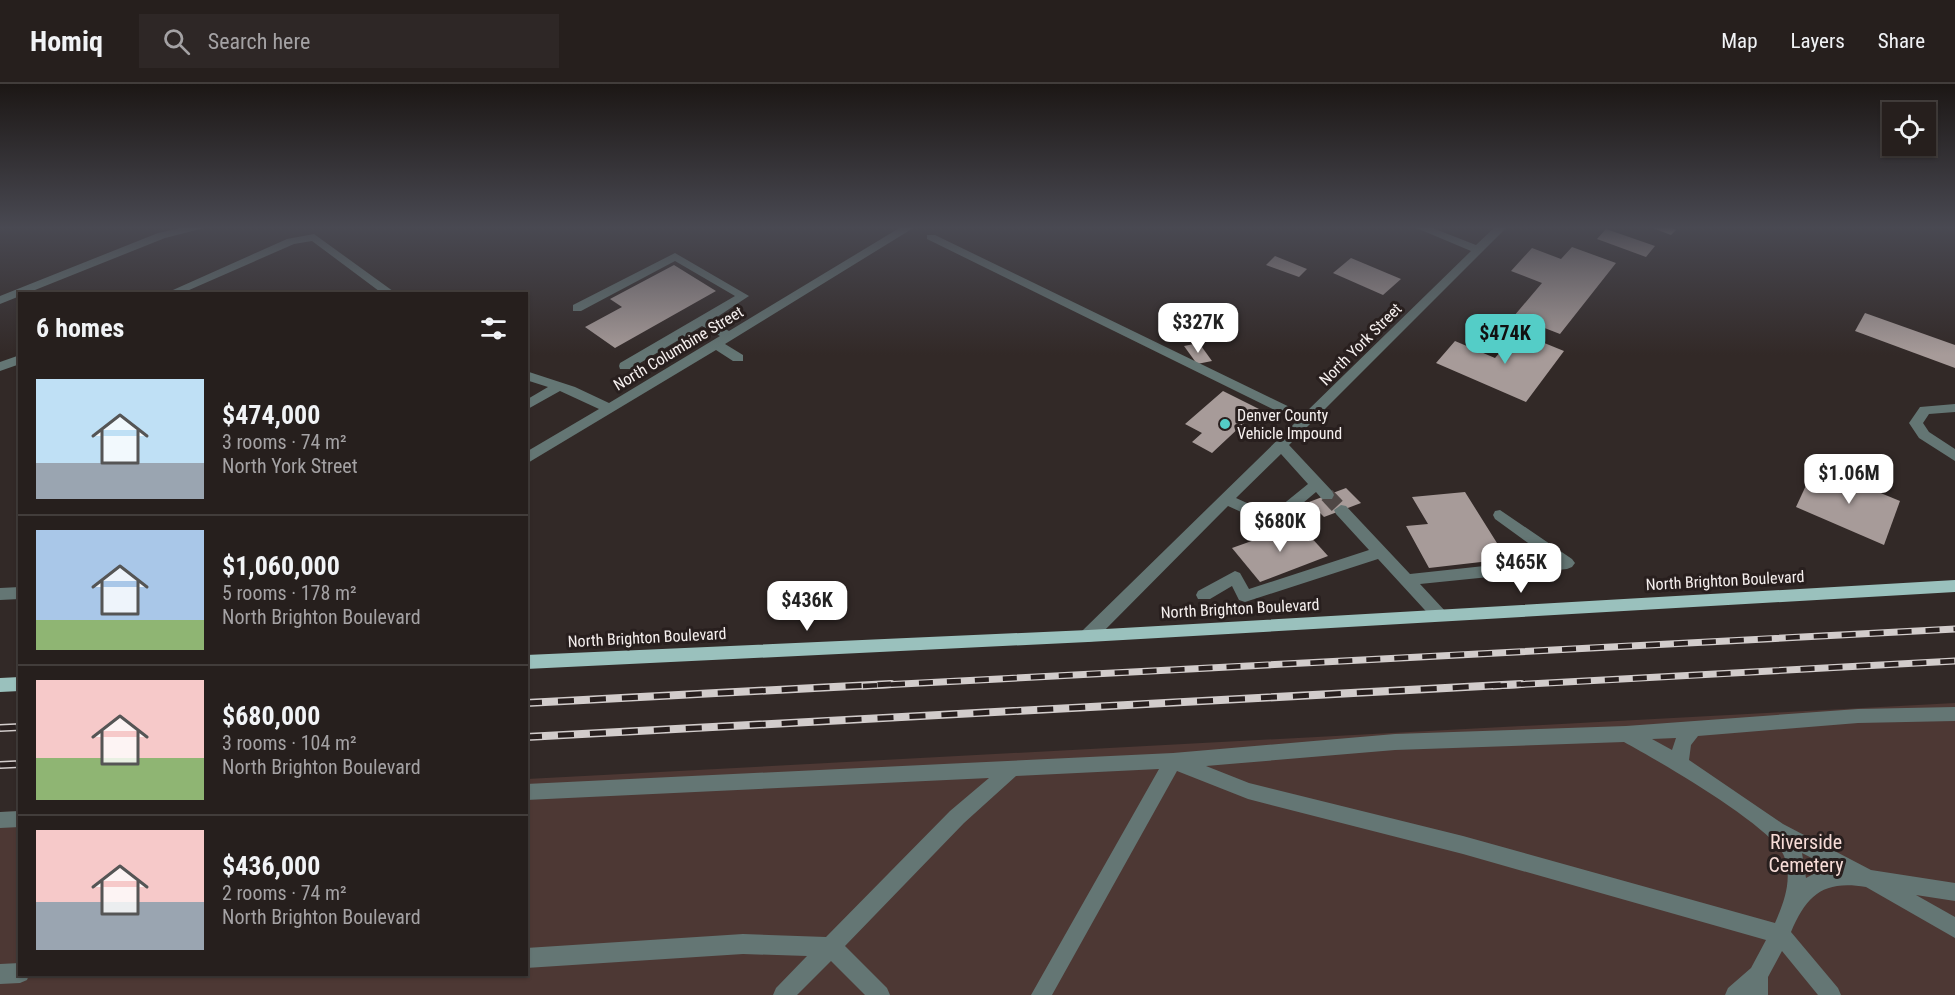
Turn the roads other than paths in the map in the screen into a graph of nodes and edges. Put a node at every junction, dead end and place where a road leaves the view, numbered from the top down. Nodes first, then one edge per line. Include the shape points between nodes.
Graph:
1 (72, 270) edge
2 (227, 270) edge
3 (358, 270) edge
4 (650, 270) edge
5 (698, 270) edge
6 (839, 270) edge
7 (998, 270) edge
8 (1459, 270) edge
9 (18, 292) edge
10 (19, 292) edge
11 (175, 292) edge
12 (388, 292) edge
13 (0, 300) edge
14 (577, 308) dead end
15 (702, 321) junction
16 (729, 336) junction
17 (715, 344) junction
18 (738, 358) dead end
19 (18, 360) edge
20 (624, 366) dead end
21 (0, 367) edge
22 (528, 376) edge
23 (559, 386) junction
24 (528, 405) edge
25 (1955, 408) edge
26 (610, 409) junction
27 (1306, 420) junction
28 (1281, 445) junction
29 (1955, 456) edge
30 (528, 458) edge
31 (1317, 484) junction
32 (1328, 495) tunnel mouth
33 (1226, 499) junction
34 (1341, 510) tunnel mouth
35 (1500, 515) dead end
36 (1381, 552) junction
37 (1406, 580) junction
38 (1955, 586) edge
39 (18, 593) edge
40 (0, 594) edge
41 (1204, 595) dead end
42 (1440, 616) junction
43 (1089, 636) junction
44 (528, 662) edge
45 (18, 684) edge
46 (0, 685) edge
47 (1955, 714) edge
48 (1693, 729) junction
49 (1626, 734) junction
50 (1173, 761) junction
51 (1681, 764) junction
52 (1013, 768) junction
53 (528, 792) edge
54 (18, 819) edge
55 (0, 820) edge
56 (1776, 830) junction
57 (1868, 878) junction
58 (1955, 892) edge
59 (1795, 900) junction
60 (1955, 928) edge
61 (1780, 934) junction
62 (831, 947) junction
63 (528, 958) edge
64 (18, 973) edge
65 (0, 974) edge
66 (1758, 985) edge
67 (783, 995) edge
68 (880, 995) edge
69 (1041, 995) edge
70 (1735, 995) edge
71 (1831, 995) edge

1 - 10 street
2 - 11 street
3 - 12 street
4 - 14 street
5 - 15 street via 744,296
6 - 16 street, North Columbine Street
7 - 27 street
8 - 27 street, North York Street
9 - 13 street
15 - 16 street
15 - 20 street
16 - 17 street, North Columbine Street
17 - 18 street
17 - 26 street, North Columbine Street
19 - 21 street
22 - 23 street
23 - 24 street
23 - 26 street
25 - 29 street via 1925,410 1916,423 1924,435
26 - 30 street, North Columbine Street
27 - 28 street, North York Street
28 - 31 street
28 - 33 street, North York Street
31 - 32 street
31 - 33 street via 1272,521
33 - 43 street, North York Street
34 - 36 street
35 - 37 street via 1568,563
36 - 37 street
36 - 41 street via 1245,596 1235,577
37 - 42 street
38 - 42 main road, North Brighton Boulevard
39 - 40 street
42 - 43 main road, North Brighton Boulevard
43 - 44 main road, North Brighton Boulevard
45 - 46 main road
47 - 48 street via 1858,716
48 - 49 street
48 - 51 street via 1683,738
49 - 50 street via 1395,742
49 - 51 street
50 - 52 street
50 - 61 street via 1248,791 1463,845
50 - 69 street
51 - 56 street
52 - 53 street
52 - 62 street via 957,817
54 - 55 street
56 - 57 street
56 - 59 street via 1789,844 1799,871
57 - 58 street
57 - 59 street via 1819,880
57 - 60 street
59 - 61 street
61 - 66 street
61 - 71 street
62 - 63 street via 743,944
62 - 67 street
62 - 68 street
64 - 65 street
66 - 70 street

